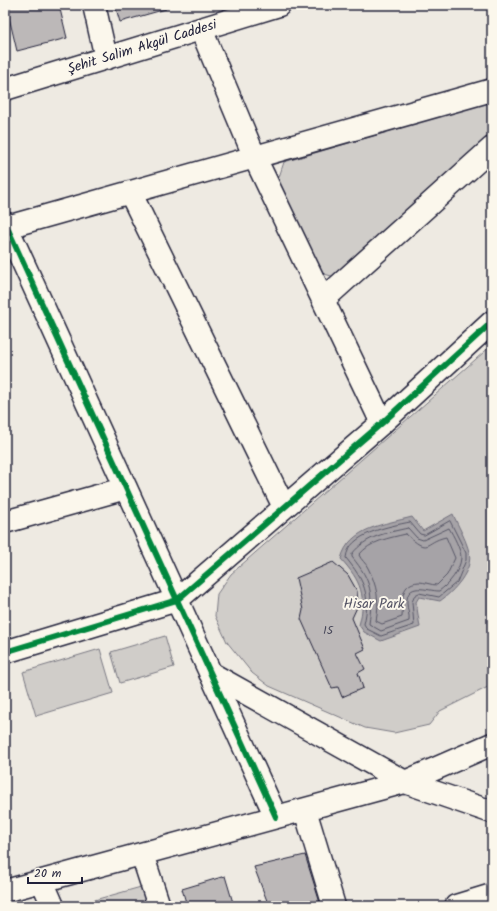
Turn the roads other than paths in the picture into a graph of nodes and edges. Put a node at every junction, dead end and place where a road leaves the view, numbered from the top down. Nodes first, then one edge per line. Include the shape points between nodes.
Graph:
1 (94, 5) edge
2 (279, 5) edge
3 (201, 29) junction
4 (106, 58) junction
5 (5, 89) edge
6 (492, 90) edge
7 (492, 148) edge
8 (255, 158) junction
9 (130, 192) junction
10 (6, 225) edge
11 (323, 300) junction
12 (492, 322) edge
13 (382, 423) junction
14 (126, 488) junction
15 (284, 507) junction
16 (5, 522) edge
17 (177, 600) junction
18 (5, 652) edge
19 (210, 673) junction
20 (492, 744) edge
21 (405, 782) junction
22 (305, 810) junction
23 (492, 812) edge
24 (276, 818) junction
25 (142, 854) junction
26 (42, 881) junction
27 (5, 891) edge
28 (492, 895) edge
29 (53, 906) edge
30 (159, 906) edge
31 (334, 906) edge
32 (456, 906) edge

1 - 4 street
2 - 3 street, Şehit Salim Akgül Caddesi
3 - 4 street, Şehit Salim Akgül Caddesi
3 - 8 street
4 - 5 street, Şehit Salim Akgül Caddesi
6 - 8 street
7 - 11 street
8 - 9 street
8 - 11 street
9 - 10 street
9 - 15 street
10 - 14 street
11 - 13 street
12 - 13 street
13 - 15 street
14 - 16 street
14 - 17 street
15 - 17 street
17 - 18 street
17 - 19 street
19 - 21 street
19 - 24 street
20 - 21 street
21 - 22 street
21 - 23 street
22 - 24 street
22 - 31 street
24 - 25 street
25 - 26 street
25 - 30 street
26 - 27 street
26 - 29 street
28 - 32 street

